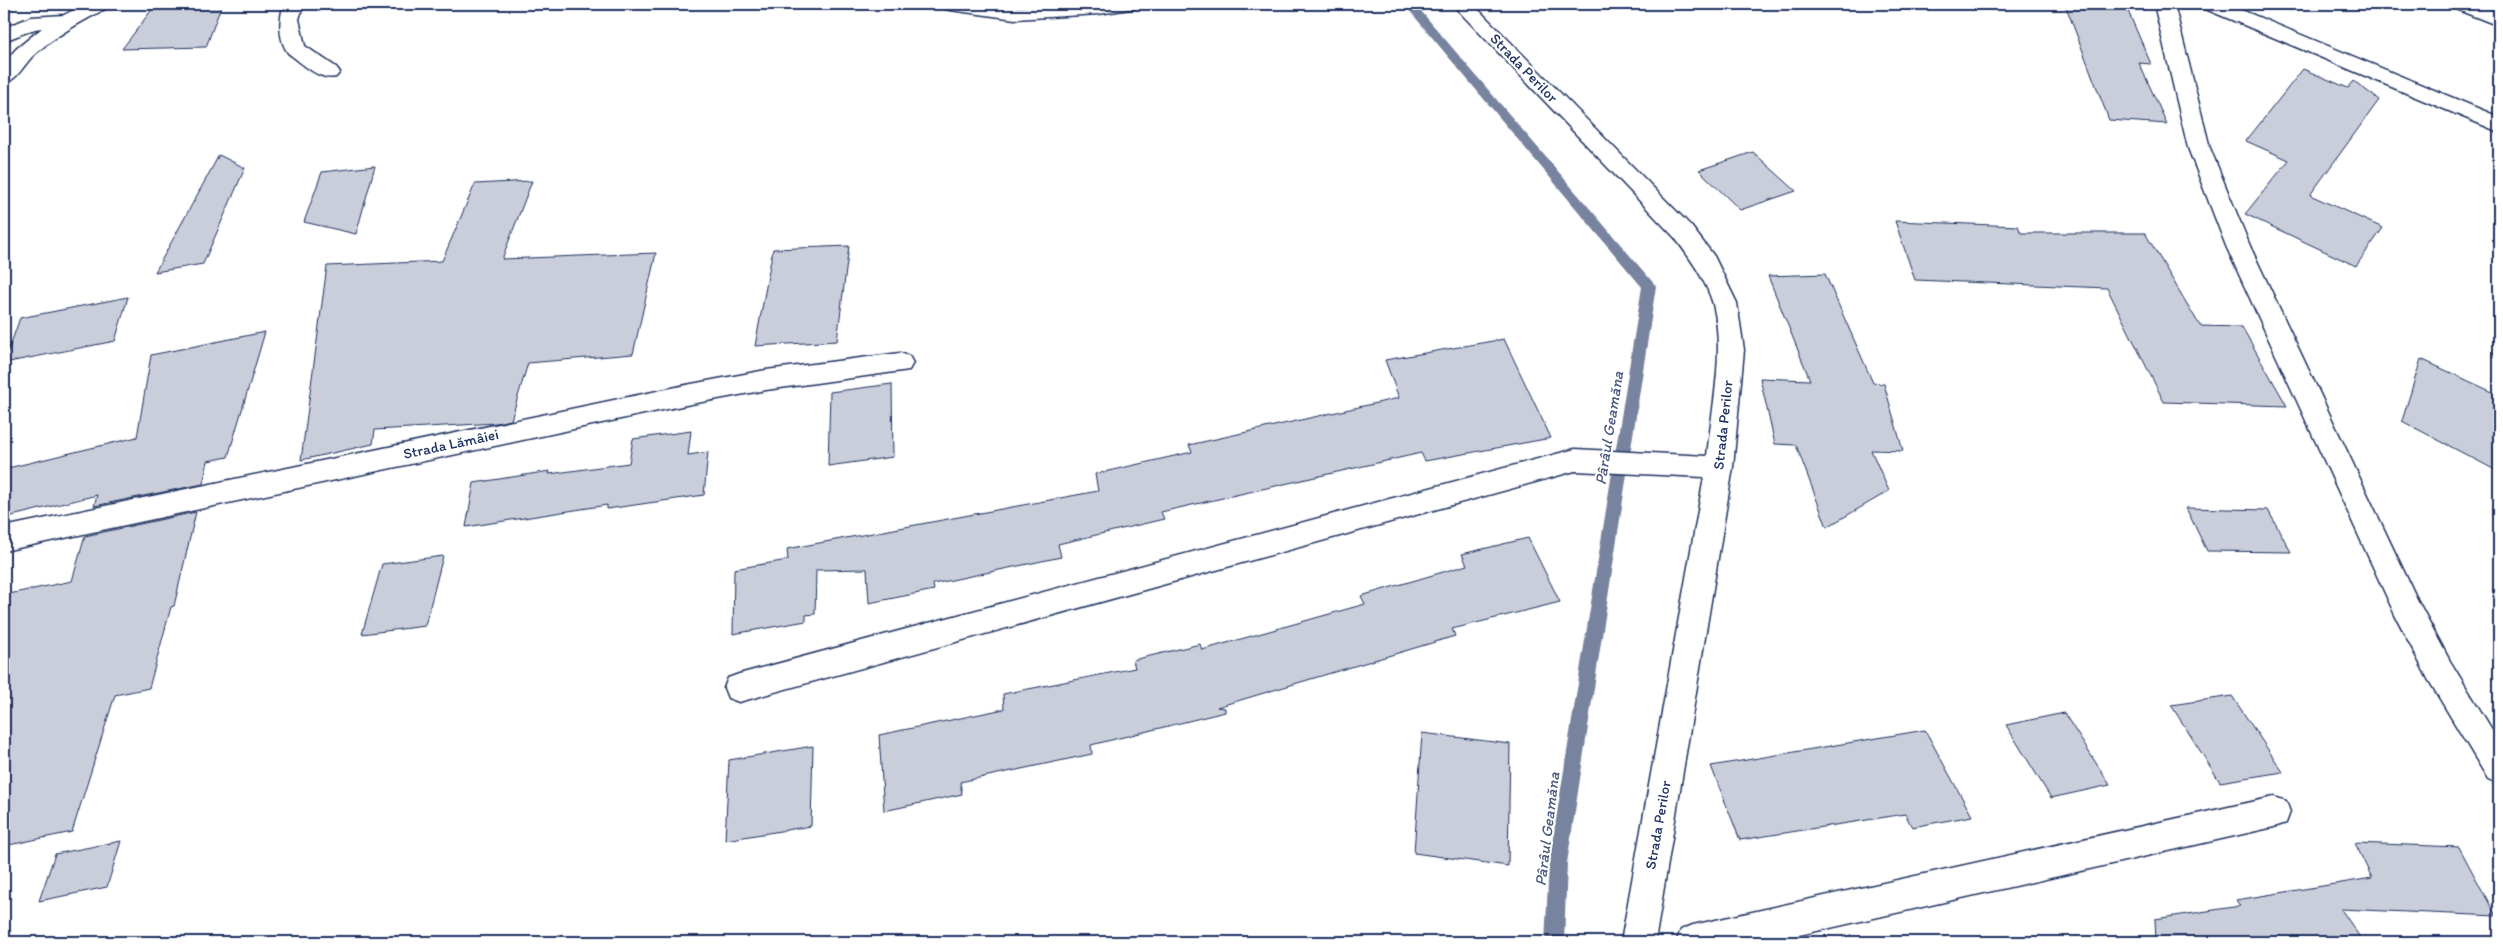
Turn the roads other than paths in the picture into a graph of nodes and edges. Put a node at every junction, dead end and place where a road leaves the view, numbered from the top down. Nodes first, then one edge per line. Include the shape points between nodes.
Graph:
1 (100, 4) edge
2 (294, 4) edge
3 (950, 4) edge
4 (1129, 4) edge
5 (1462, 4) edge
6 (2164, 4) edge
7 (2210, 4) edge
8 (2460, 4) edge
9 (68, 20) junction
10 (2499, 20) edge
11 (4, 35) edge
12 (329, 72) dead end
13 (4, 77) edge
14 (2499, 125) edge
15 (900, 363) dead end
16 (1719, 467) junction
17 (4, 539) edge
18 (740, 688) dead end
19 (2499, 768) edge
20 (2274, 812) dead end
21 (1638, 942) edge
22 (1693, 942) edge

1 - 9 street
2 - 12 street via 289,19 295,49
3 - 4 street via 1015,13
5 - 16 street, Strada Perilor via 1683,232 1705,262 1725,303 1731,350
6 - 19 street via 2199,148 2238,246 2405,606 2439,670
7 - 14 street
8 - 10 street
9 - 11 street via 31,24
9 - 13 street via 21,54
15 - 17 street, Strada Lămâiei via 766,380 686,395
16 - 18 street via 1575,460
16 - 21 street, Strada Perilor
20 - 22 street

